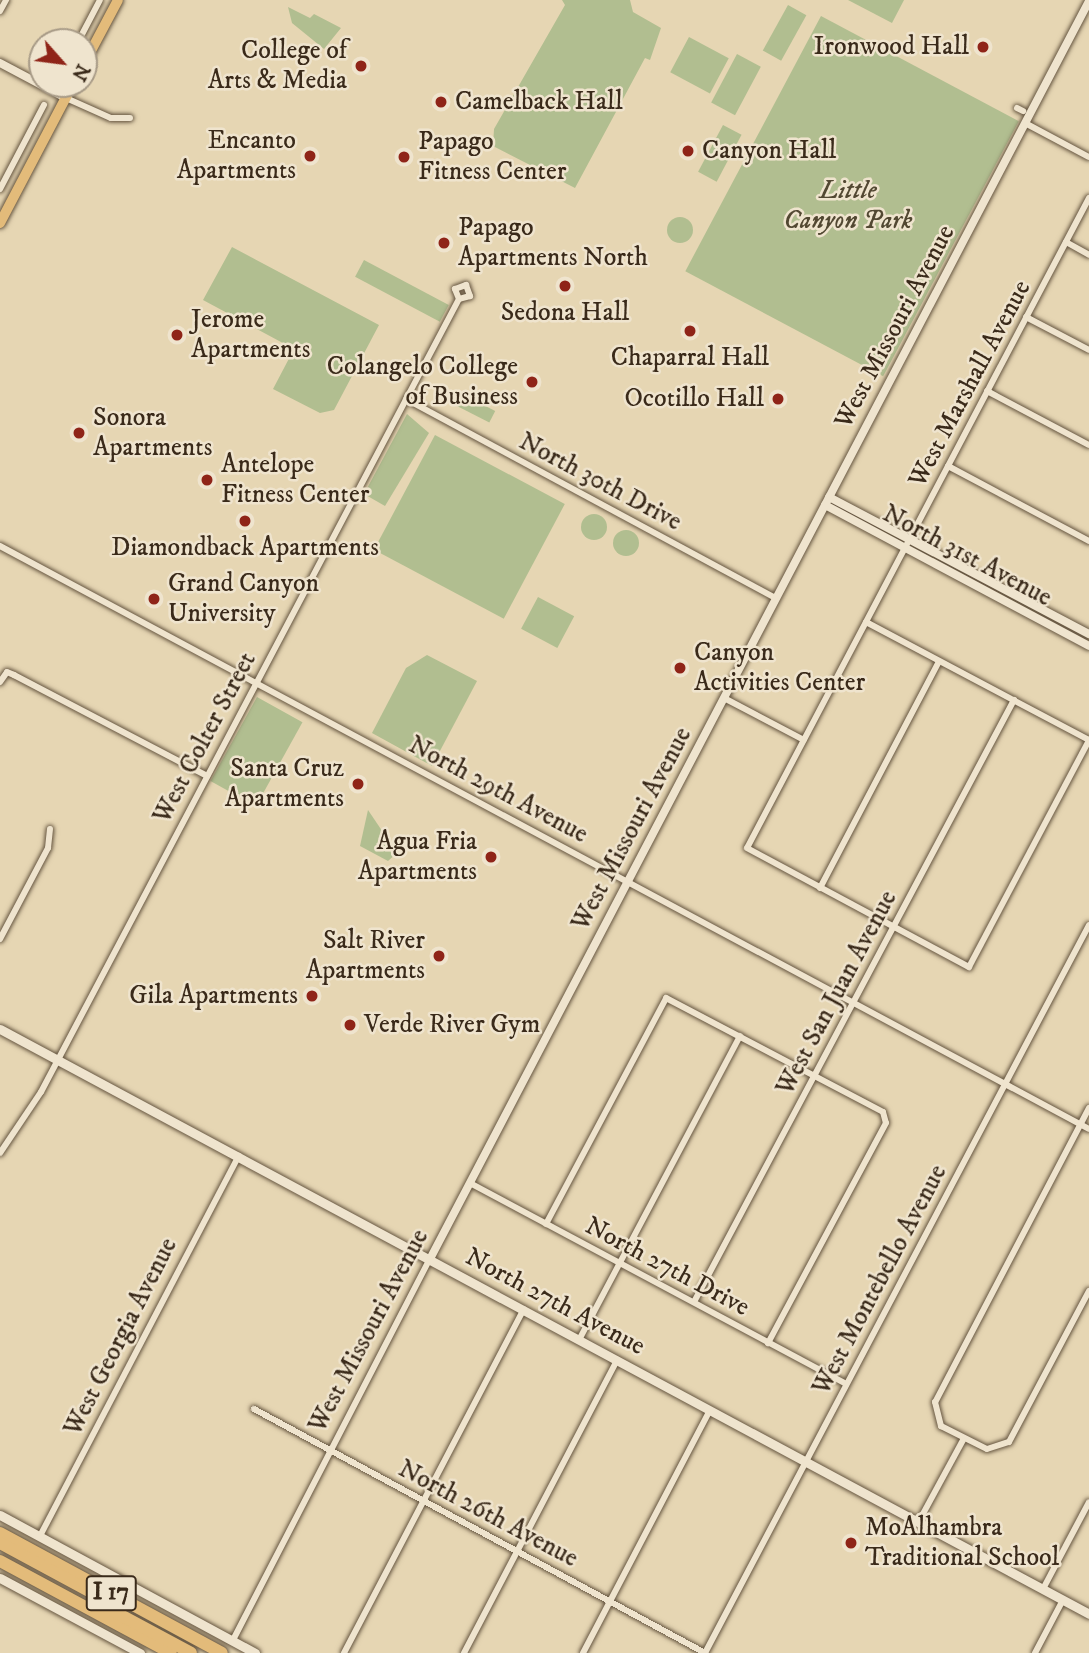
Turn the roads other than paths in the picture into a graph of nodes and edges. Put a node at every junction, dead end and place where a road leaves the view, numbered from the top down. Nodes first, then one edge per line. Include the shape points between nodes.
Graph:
1 (6, 0) edge
2 (100, 0) edge
3 (118, 0) edge
4 (1089, 1) edge
5 (0, 11) edge
6 (85, 28) edge
7 (98, 38) edge
8 (0, 63) edge
9 (28, 78) edge
10 (66, 98) joint
11 (44, 105) dead end
12 (130, 118) dead end
13 (1025, 123) junction
14 (1089, 157) edge
15 (0, 189) edge
16 (1089, 198) edge
17 (0, 223) edge
18 (1066, 242) junction
19 (1089, 255) edge
20 (459, 299) dead end
21 (1026, 317) junction
22 (1089, 350) edge
23 (987, 391) junction
24 (406, 399) junction
25 (1089, 445) edge
26 (948, 466) junction
27 (827, 501) junction
28 (1089, 541) edge
29 (908, 543) junction
30 (0, 546) edge
31 (776, 598) junction
32 (1025, 605) junction
33 (866, 622) junction
34 (1089, 634) edge
35 (1089, 646) edge
36 (939, 661) junction
37 (0, 682) edge
38 (256, 682) junction
39 (724, 698) junction
40 (1014, 700) junction
41 (804, 740) junction
42 (1089, 740) edge
43 (207, 776) junction
44 (50, 829) dead end
45 (628, 881) junction
46 (820, 888) junction
47 (1089, 925) edge
48 (893, 927) junction
49 (0, 939) edge
50 (854, 1002) junction
51 (0, 1029) edge
52 (740, 1036) junction
53 (58, 1059) junction
54 (816, 1076) junction
55 (1006, 1083) junction
56 (1089, 1108) edge
57 (1080, 1124) junction
58 (1089, 1129) edge
59 (0, 1153) edge
60 (239, 1156) junction
61 (470, 1183) junction
62 (546, 1224) junction
63 (430, 1259) junction
64 (620, 1263) junction
65 (1089, 1290) edge
66 (694, 1302) junction
67 (524, 1309) junction
68 (579, 1340) junction
69 (768, 1343) junction
70 (617, 1360) junction
71 (846, 1384) junction
72 (254, 1409) dead end
73 (710, 1410) junction
74 (963, 1440) junction
75 (330, 1451) junction
76 (806, 1461) junction
77 (424, 1501) junction
78 (1089, 1502) edge
79 (0, 1515) edge
80 (918, 1523) junction
81 (0, 1533) edge
82 (40, 1536) junction
83 (0, 1543) edge
84 (0, 1550) edge
85 (517, 1551) junction
86 (0, 1561) edge
87 (0, 1578) edge
88 (1043, 1589) junction
89 (1063, 1600) junction
90 (610, 1601) junction
91 (1089, 1614) edge
92 (233, 1640) junction
93 (140, 1653) edge
94 (171, 1653) edge
95 (191, 1653) edge
96 (204, 1653) edge
97 (222, 1653) edge
98 (256, 1653) edge
99 (344, 1653) edge
100 (464, 1653) edge
101 (583, 1653) edge
102 (705, 1653) edge
103 (1035, 1653) edge

1 - 5 street
2 - 6 street
3 - 7 main road
4 - 13 street, West Missouri Avenue
8 - 9 street
10 - 12 street via 111,118
10 - 17 main road
11 - 15 street
13 - 14 street
13 - 27 street, West Missouri Avenue
16 - 18 street, West Marshall Avenue
18 - 19 street
18 - 21 street, West Marshall Avenue
20 - 24 street, West Colter Street
21 - 22 street
21 - 23 street, West Marshall Avenue
23 - 25 street
23 - 26 street, West Marshall Avenue
24 - 31 street, North 30th Drive
24 - 38 street, West Colter Street
26 - 28 street
26 - 29 street, West Marshall Avenue
27 - 29 street, North 31st Avenue
27 - 31 street, West Missouri Avenue
29 - 32 street, North 31st Avenue
29 - 33 street, West Marshall Avenue
30 - 38 street, North 29th Avenue
31 - 39 street, West Missouri Avenue
32 - 34 street, North 31st Avenue
32 - 35 street, North 31st Avenue
33 - 36 street
33 - 41 street, West Marshall Avenue
36 - 40 street
36 - 46 street
37 - 43 street via 7,672
38 - 43 street, West Colter Street
38 - 45 street, North 29th Avenue
39 - 41 street
39 - 45 street, West Missouri Avenue
40 - 42 street
40 - 48 street, West San Juan Avenue
41 - 46 street, West Marshall Avenue via 747,848
42 - 48 street via 969,967
43 - 53 street, West Colter Street
44 - 49 street via 48,848
45 - 50 street, North 29th Avenue
45 - 61 street, West Missouri Avenue
46 - 48 street
47 - 55 street, West Montebello Avenue
48 - 50 street, West San Juan Avenue
50 - 54 street, West San Juan Avenue
50 - 55 street, North 29th Avenue
51 - 53 main road, North 27th Avenue
52 - 54 street
52 - 62 street via 666,998
52 - 64 street
53 - 59 street, West Colter Street
53 - 60 main road, North 27th Avenue
54 - 66 street, West San Juan Avenue
54 - 69 street via 889,1117
55 - 57 street, North 29th Avenue
55 - 71 street, West Montebello Avenue
56 - 57 street
57 - 58 street, North 29th Avenue
57 - 74 street via 934,1410 942,1426
60 - 63 main road, North 27th Avenue
60 - 82 street, West Georgia Avenue
61 - 62 street, North 27th Drive
61 - 63 street, West Missouri Avenue
62 - 64 street, North 27th Drive
63 - 67 main road, North 27th Avenue
63 - 75 street, West Missouri Avenue
64 - 66 street, North 27th Drive
64 - 68 street
65 - 74 street via 1004,1445 987,1449
66 - 69 street, North 27th Drive
67 - 68 main road, North 27th Avenue
67 - 77 street
68 - 70 main road, North 27th Avenue
69 - 71 street, North 27th Drive
70 - 73 main road, North 27th Avenue
70 - 85 street
71 - 76 street, West Montebello Avenue
72 - 75 street, North 26th Avenue
73 - 76 main road, North 27th Avenue
73 - 90 street
74 - 80 street
75 - 77 street, North 26th Avenue
75 - 92 street, West Missouri Avenue
76 - 80 main road, North 27th Avenue
76 - 102 street, West Montebello Avenue
77 - 85 street, North 26th Avenue
77 - 99 street
78 - 88 street
79 - 82 main road
80 - 88 main road, North 27th Avenue
81 - 97 highway, I 17
82 - 92 main road
83 - 96 highway
84 - 95 highway
85 - 90 street, North 26th Avenue
85 - 100 street
86 - 94 highway, I 17
87 - 93 main road
88 - 89 main road, North 27th Avenue
89 - 91 main road, North 27th Avenue
89 - 103 street
90 - 101 street
90 - 102 street, North 26th Avenue
92 - 98 main road

